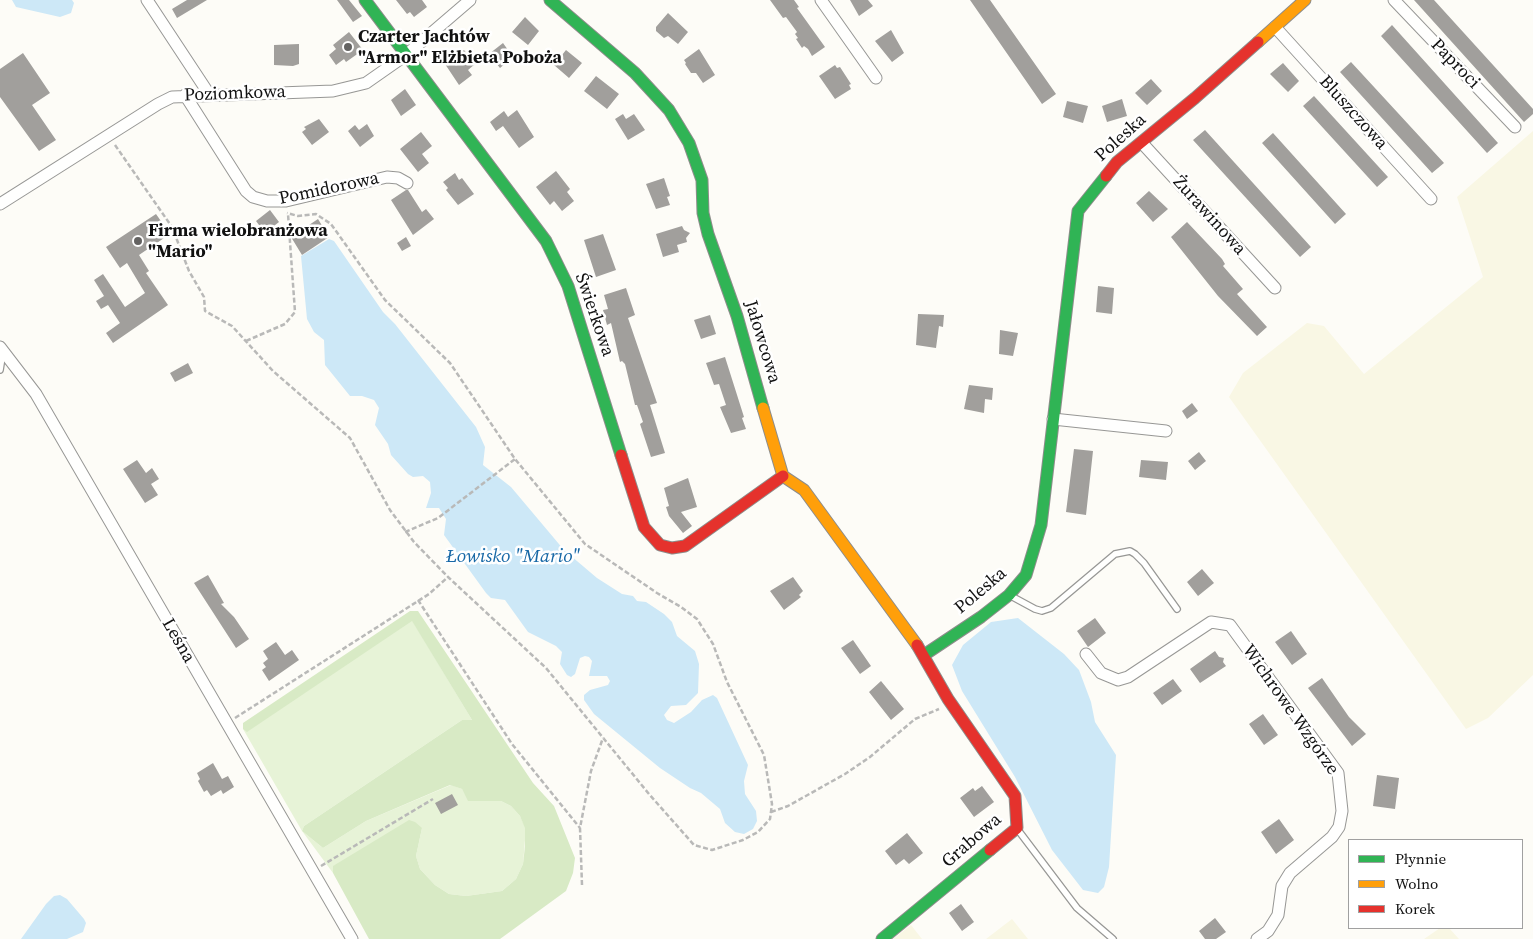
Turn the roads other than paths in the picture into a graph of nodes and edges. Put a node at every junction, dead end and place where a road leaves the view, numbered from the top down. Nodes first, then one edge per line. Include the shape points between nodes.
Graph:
1 (147, 0) edge
2 (365, 0) edge
3 (470, 0) edge
4 (550, 0) edge
5 (821, 0) edge
6 (1306, 0) edge
7 (1394, 0) edge
8 (1275, 28) junction
9 (406, 55) junction
10 (876, 78) dead end
11 (209, 94) junction
12 (185, 95) junction
13 (1516, 127) dead end
14 (1142, 143) junction
15 (407, 182) dead end
16 (1431, 200) dead end
17 (0, 204) edge
18 (1275, 288) dead end
19 (1, 349) edge
20 (0, 370) edge
21 (1053, 419) junction
22 (1166, 431) dead end
23 (784, 476) junction
24 (1009, 595) junction
25 (1177, 609) dead end
26 (1086, 654) dead end
27 (924, 655) junction
28 (1017, 828) junction
29 (352, 939) edge
30 (882, 939) edge
31 (1113, 939) edge
32 (1257, 939) edge

1 - 11 street
2 - 9 street, Świerkowa
3 - 9 street, Poziomkowa
4 - 23 street, Jałowcowa via 635,73 669,110 689,142 702,180 703,213 708,234
5 - 10 street
6 - 8 street, Poleska
7 - 13 street, Paproci
8 - 14 street, Poleska
8 - 16 street, Bluszczowa
9 - 11 street, Poziomkowa via 366,83 351,88
9 - 23 street, Świerkowa via 530,218 556,260 568,286 644,527 652,538 660,545 672,548 686,546
11 - 12 street, Poziomkowa
12 - 15 street, Pomidorowa via 253,197 286,202 387,177
12 - 17 street, Poziomkowa via 158,104
14 - 18 street, Żurawinowa
14 - 21 street, Poleska via 1108,171 1078,212
19 - 20 lane
19 - 29 street, Leśna via 36,394
21 - 22 street
21 - 24 street, Poleska via 1037,540 1026,575
23 - 27 street via 804,490
24 - 25 lane via 1035,609 1051,608 1114,554 1130,551 1144,563
24 - 27 street, Poleska
26 - 32 street, Wichrowe Wzgórze via 1102,673 1118,680 1128,677 1211,622 1230,625 1338,773 1342,811 1339,827 1290,873 1282,886 1278,915 1268,931
27 - 28 street, Grabowa via 949,701 1015,796
28 - 30 street, Grabowa
28 - 31 lane via 1077,908

